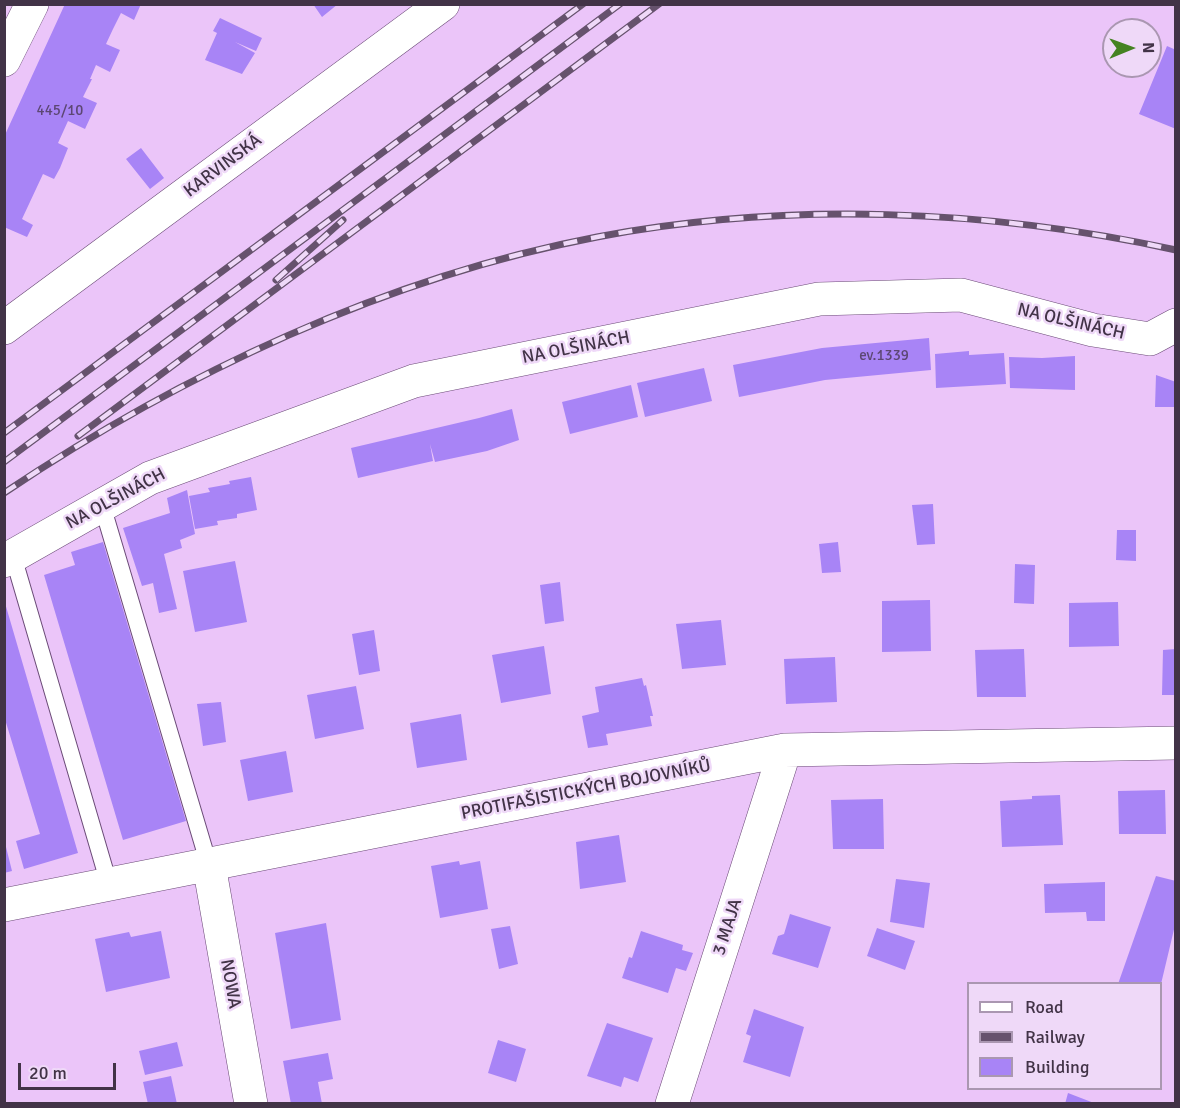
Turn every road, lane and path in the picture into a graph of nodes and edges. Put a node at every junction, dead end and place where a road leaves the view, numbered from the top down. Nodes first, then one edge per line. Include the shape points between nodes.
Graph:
1 (32, 4) edge
2 (443, 4) edge
3 (4, 60) edge
4 (1176, 325) edge
5 (4, 328) edge
6 (102, 505) junction
7 (9, 558) edge
8 (1176, 743) edge
9 (785, 750) junction
10 (209, 865) junction
11 (109, 884) junction
12 (4, 904) edge
13 (251, 1104) edge
14 (672, 1104) edge

1 - 3 street
2 - 5 street, KARVINSKÁ
4 - 6 street, NA OLŠINÁCH via 1150,339 1093,330 961,295 819,299 414,381 150,478
6 - 7 street, NA OLŠINÁCH
6 - 10 lane
7 - 11 lane
8 - 9 street, PROTIFAŠISTICKÝCH BOJOVNÍKŮ
9 - 10 street, PROTIFAŠISTICKÝCH BOJOVNÍKŮ
9 - 14 street, 3 MAJA
10 - 11 street, PROTIFAŠISTICKÝCH BOJOVNÍKŮ
10 - 13 street, NOWA
11 - 12 street, PROTIFAŠISTICKÝCH BOJOVNÍKŮ

